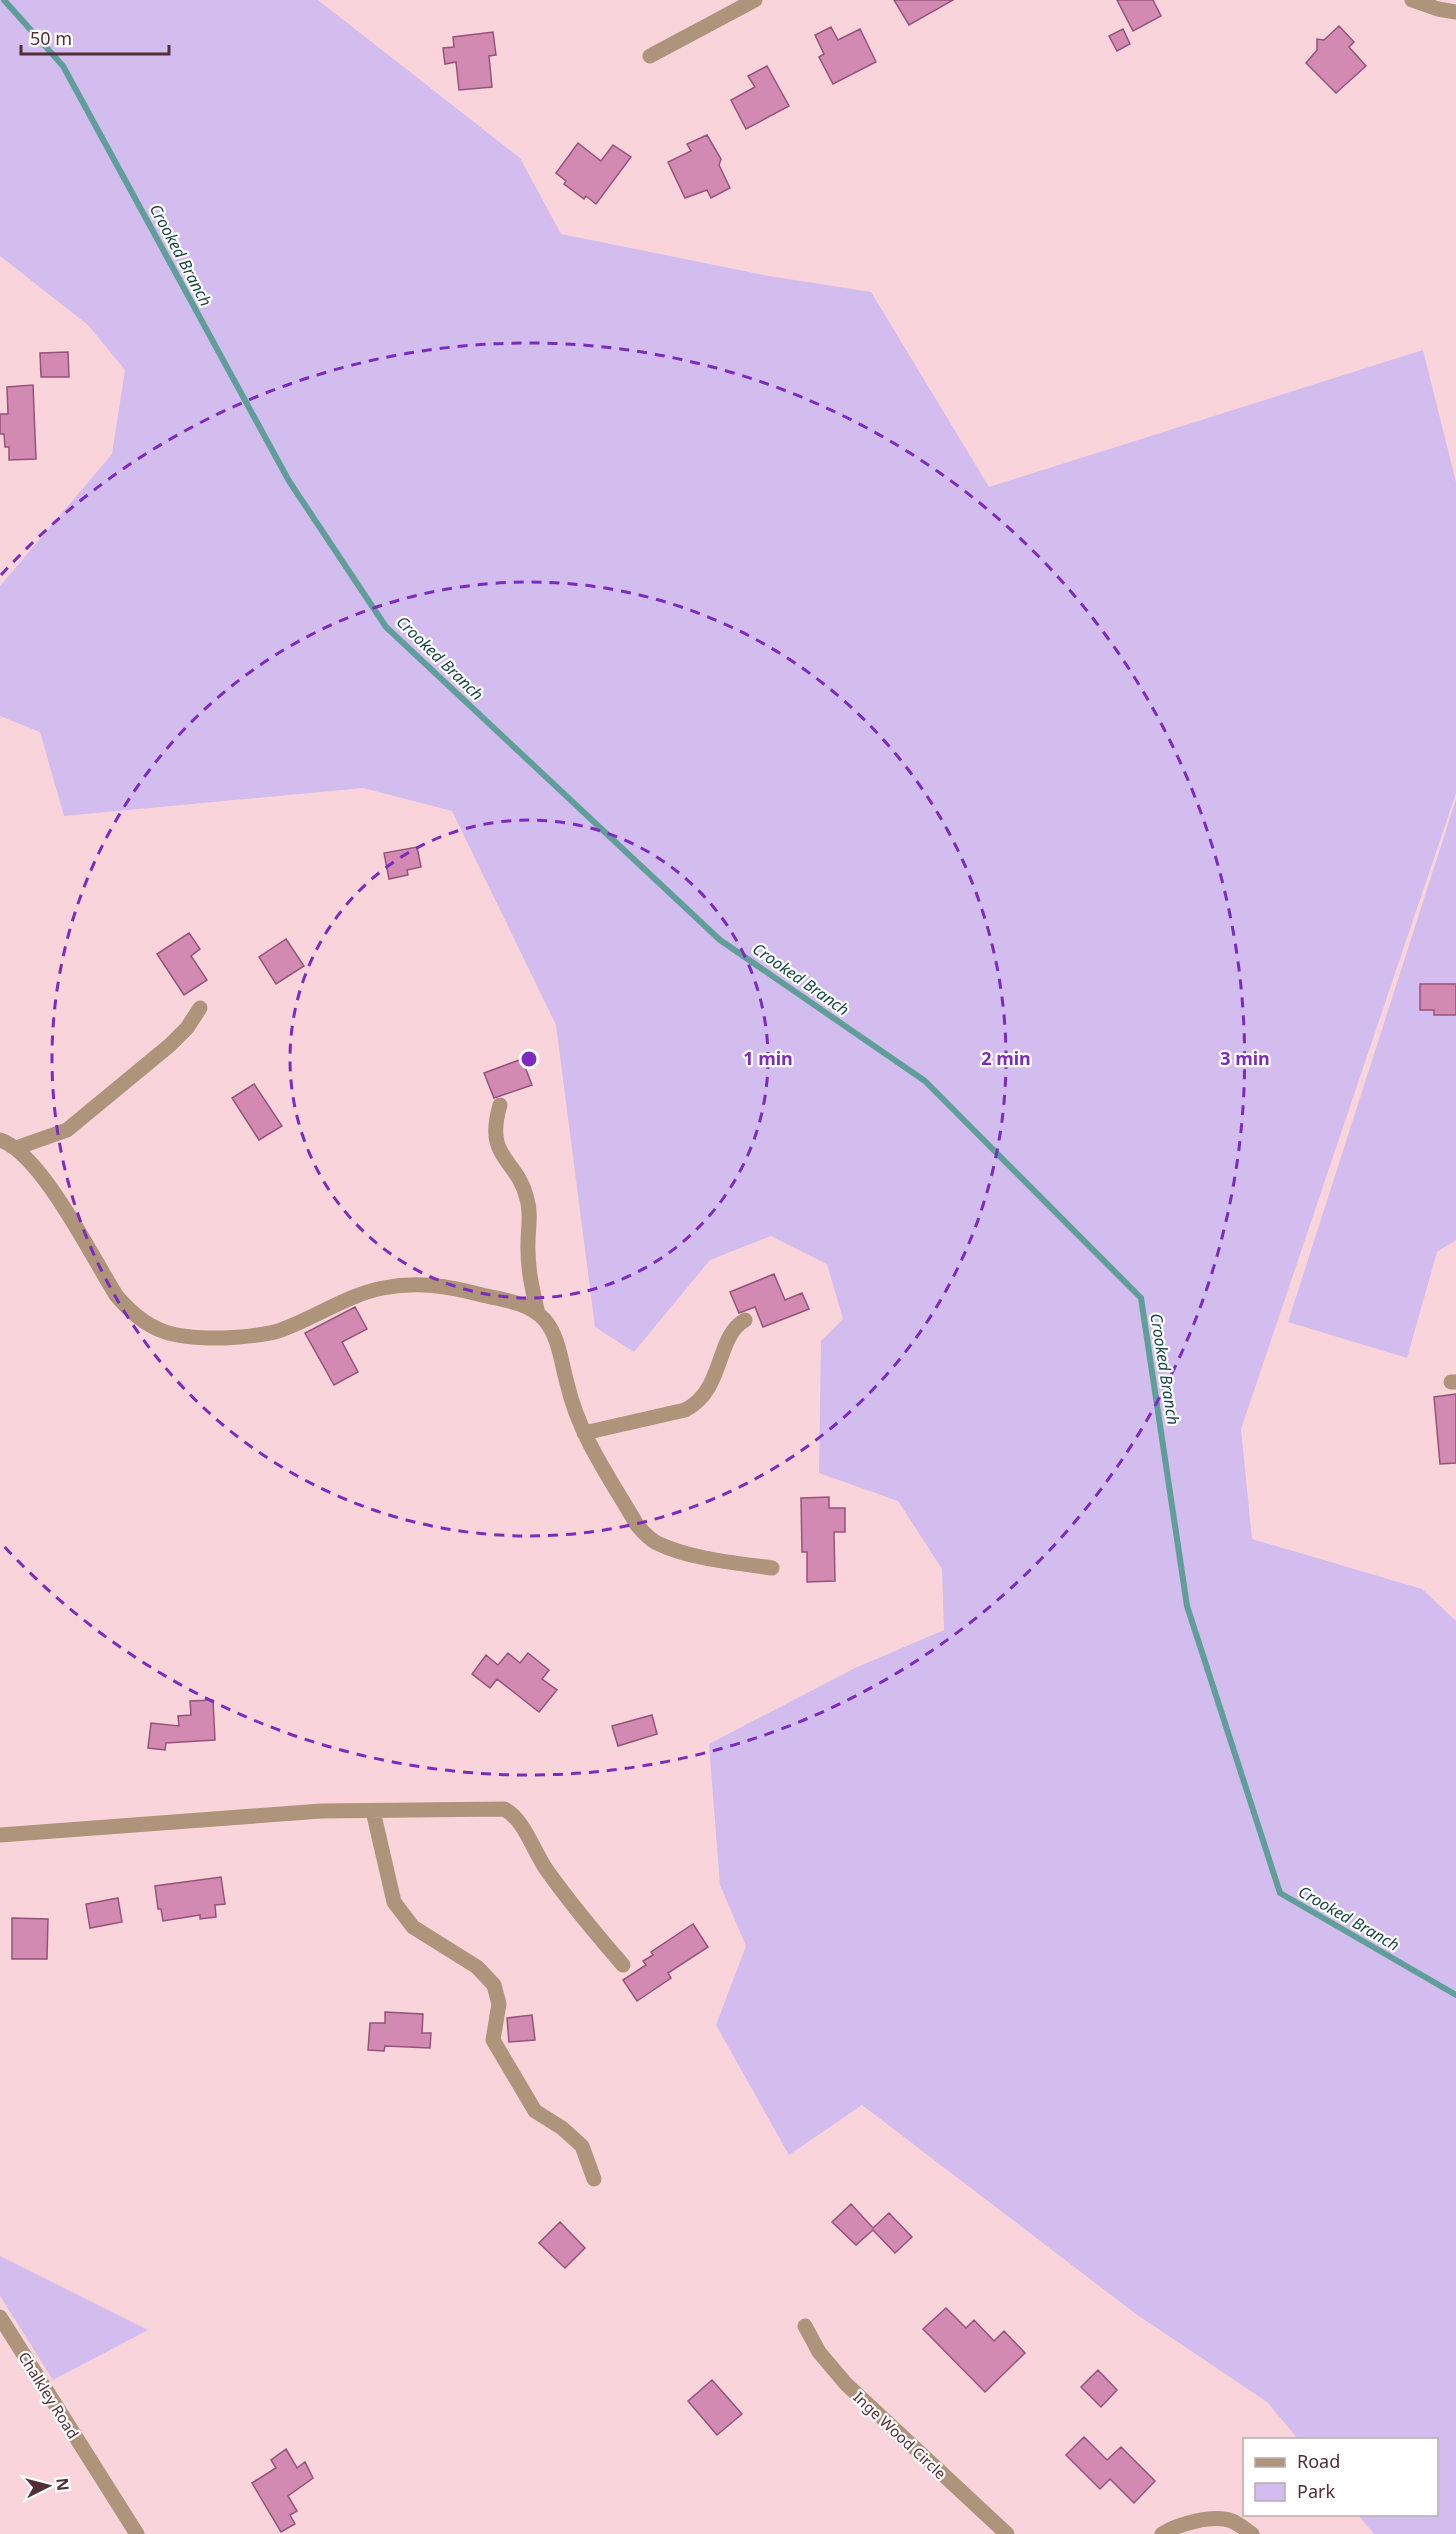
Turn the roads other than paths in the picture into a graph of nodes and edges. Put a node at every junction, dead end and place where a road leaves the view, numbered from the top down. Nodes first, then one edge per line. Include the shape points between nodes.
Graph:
1 (755, 0) edge
2 (1412, 0) edge
3 (1456, 12) edge
4 (650, 56) dead end
5 (200, 1008) dead end
6 (500, 1105) dead end
7 (0, 1140) edge
8 (16, 1148) junction
9 (538, 1314) junction
10 (745, 1320) dead end
11 (584, 1433) junction
12 (772, 1568) dead end
13 (373, 1811) junction
14 (0, 1835) edge
15 (623, 1965) dead end
16 (594, 2178) dead end
17 (0, 2317) edge
18 (805, 2326) dead end
19 (137, 2534) edge
20 (1006, 2534) edge
21 (1162, 2534) edge
22 (1252, 2534) edge

1 - 4 street
2 - 3 street
5 - 8 street via 170,1045 66,1130
6 - 9 street via 495,1137 501,1156 527,1198 529,1276
7 - 8 street
8 - 9 street via 53,1192 116,1296 150,1327 170,1335 191,1339 252,1337 279,1330 365,1292 411,1284 451,1287 525,1305
9 - 11 street via 556,1338 573,1407
10 - 11 street via 734,1329 707,1394 698,1404
11 - 12 street via 647,1537 681,1552
13 - 14 street via 321,1811
13 - 15 street via 504,1809 512,1813 547,1870
13 - 16 street via 394,1902 414,1927 477,1967 494,1985 499,2004 493,2040 535,2111 582,2146
17 - 19 street, Chalkley Road
18 - 20 street, Inge Wood Circle via 819,2352 846,2384
21 - 22 street via 1199,2520 1231,2520

